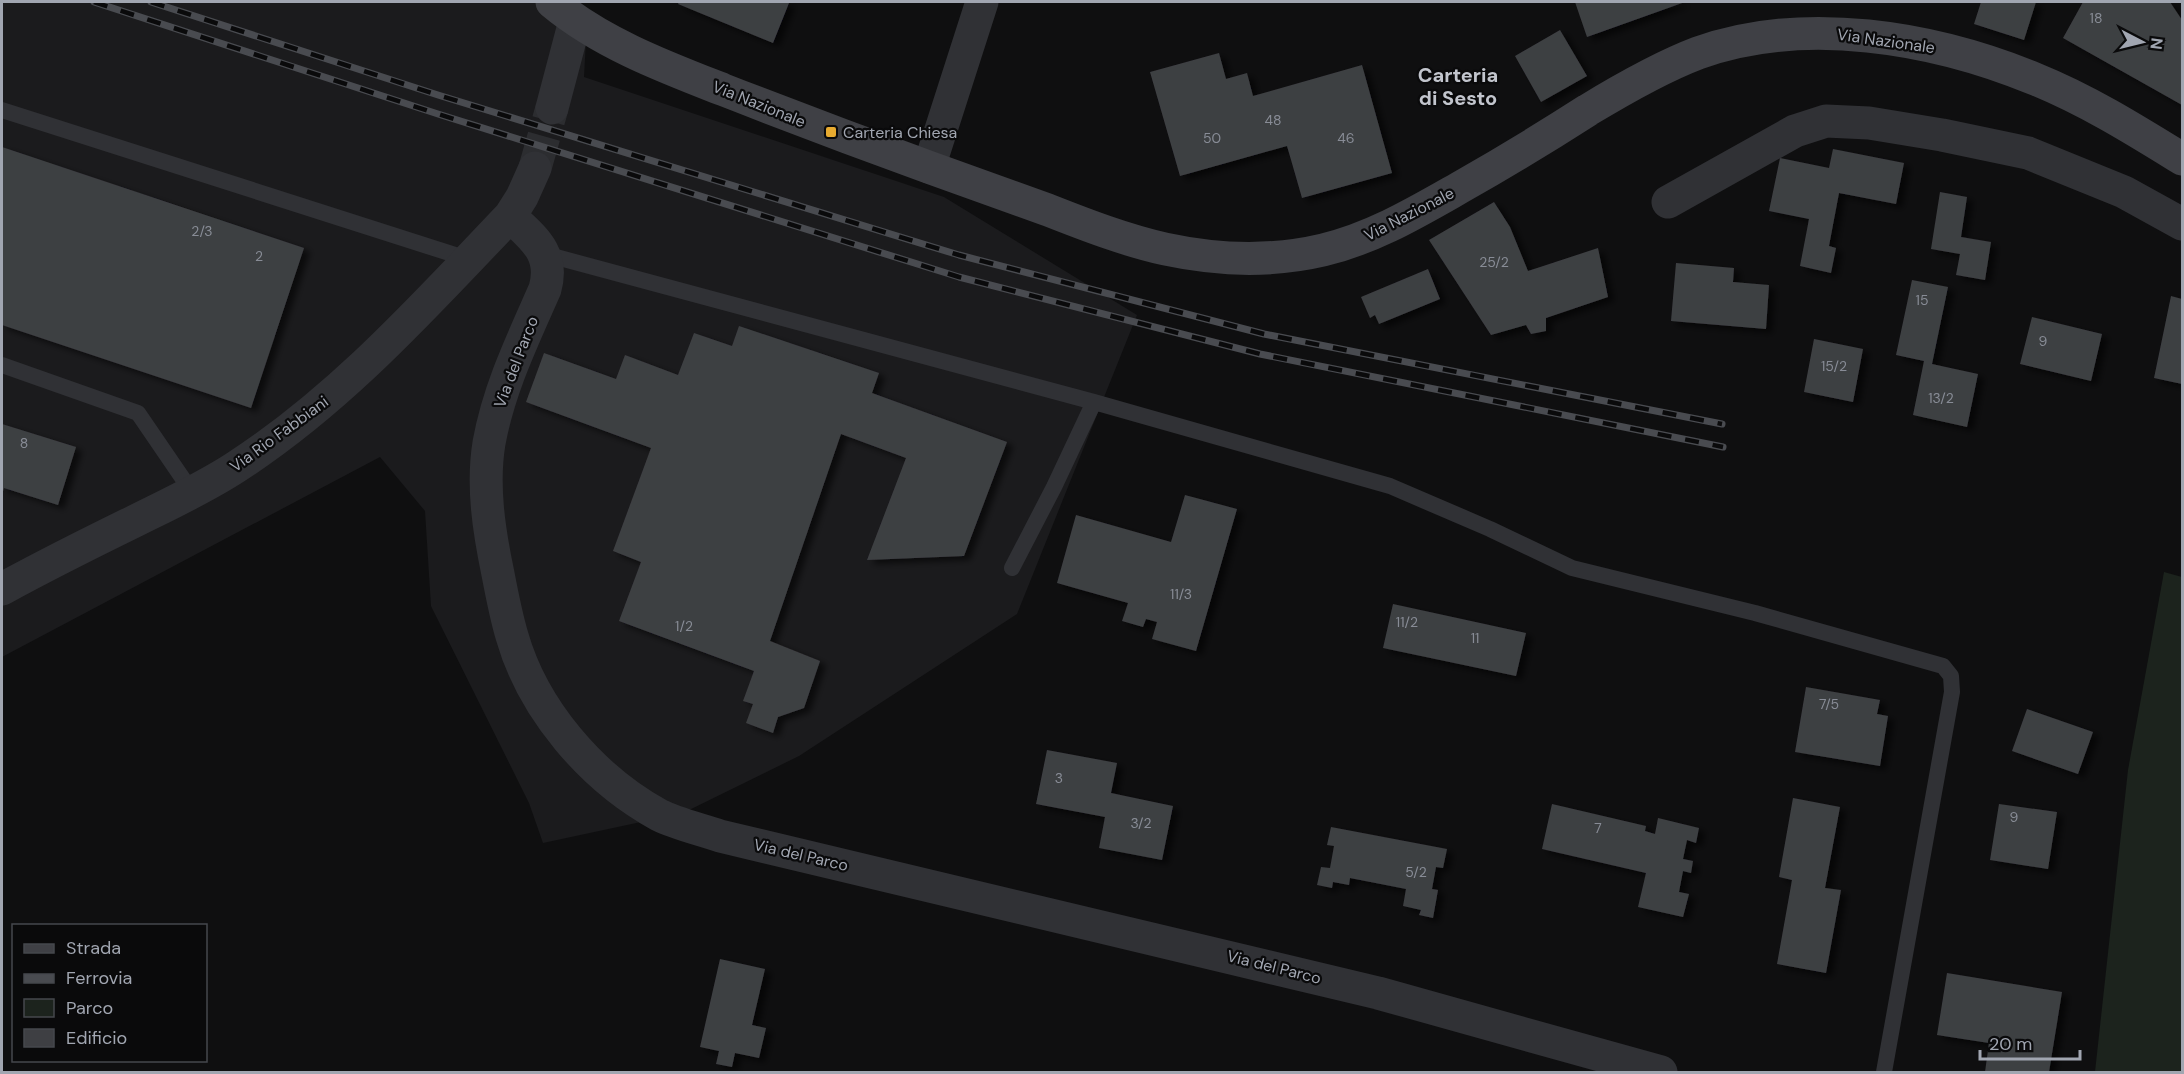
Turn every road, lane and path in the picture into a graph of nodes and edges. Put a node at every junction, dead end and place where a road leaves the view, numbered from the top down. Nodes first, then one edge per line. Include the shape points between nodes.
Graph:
1 (982, 2) edge
2 (564, 11) edge
3 (552, 108) tunnel mouth
4 (2, 110) edge
5 (2182, 159) edge
6 (929, 167) junction
7 (535, 168) tunnel mouth
8 (1668, 202) dead end
9 (510, 216) junction
10 (2182, 224) edge
11 (545, 254) junction
12 (468, 259) junction
13 (2, 365) edge
14 (1094, 402) junction
15 (192, 492) junction
16 (1012, 568) dead end
17 (2, 588) edge
18 (1660, 1072) edge
19 (1884, 1072) edge

1 - 6 street
2 - 3 street
2 - 6 main road, Via Nazionale via 672,70
4 - 12 lane
5 - 6 main road, Via Nazionale via 2079,99 1992,63 1875,36 1822,33 1761,37 1699,53 1620,90 1402,221 1319,251 1271,258 1223,257 1167,249 1113,235
7 - 9 street
8 - 10 street via 1795,131 1826,121 1869,123 2028,153 2124,192
9 - 11 street
9 - 12 street, Via Rio Fabbiani
11 - 14 lane
11 - 18 street, Via del Parco via 549,272 545,289 508,375 492,429 486,475 488,513 503,601 523,668 568,738 628,795 661,816 720,836 1366,990
12 - 15 street, Via Rio Fabbiani via 341,387 236,467
13 - 15 lane via 138,413
14 - 16 lane
14 - 19 lane via 1390,486 1572,568 1755,613 1942,666 1951,676 1952,692
15 - 17 street, Via Rio Fabbiani

